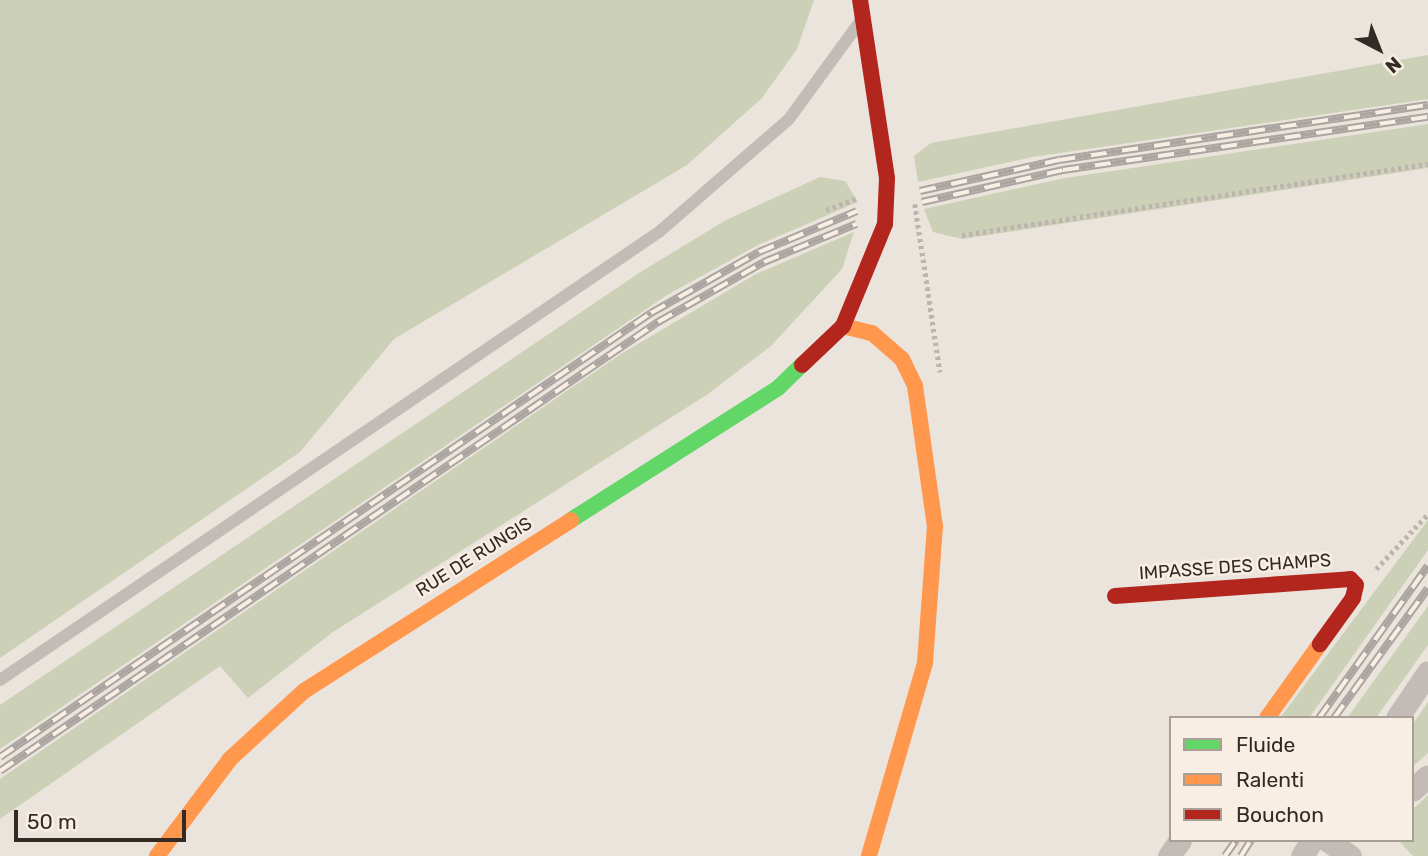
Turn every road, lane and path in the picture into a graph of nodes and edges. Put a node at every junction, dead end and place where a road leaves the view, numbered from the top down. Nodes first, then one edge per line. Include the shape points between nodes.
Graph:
1 (860, 0) edge
2 (863, 17) junction
3 (1428, 164) edge
4 (913, 189) dead end
5 (857, 198) dead end
6 (826, 211) dead end
7 (962, 235) dead end
8 (843, 326) junction
9 (941, 382) dead end
10 (1428, 514) edge
11 (1356, 585) junction
12 (1115, 596) dead end
13 (1428, 672) edge
14 (0, 680) edge
15 (1269, 716) edge
16 (1398, 716) edge
17 (1428, 776) edge
18 (1414, 788) edge
19 (1329, 842) edge
20 (158, 856) edge
21 (869, 856) edge
22 (1350, 856) edge

1 - 2 main road, RUE DE RUNGIS
2 - 8 main road, RUE DE RUNGIS via 887,178 885,224 873,266
2 - 14 lane via 789,119 659,232
3 - 7 path
4 - 9 path
5 - 6 path
8 - 20 main road, RUE DE RUNGIS via 778,388 304,691 230,759
8 - 21 main road via 872,333 902,359 915,386 935,526 926,663
10 - 11 path via 1403,546
11 - 12 main road, IMPASSE DES CHAMPS via 1328,578
11 - 15 main road
13 - 16 street
17 - 18 street
19 - 22 street

